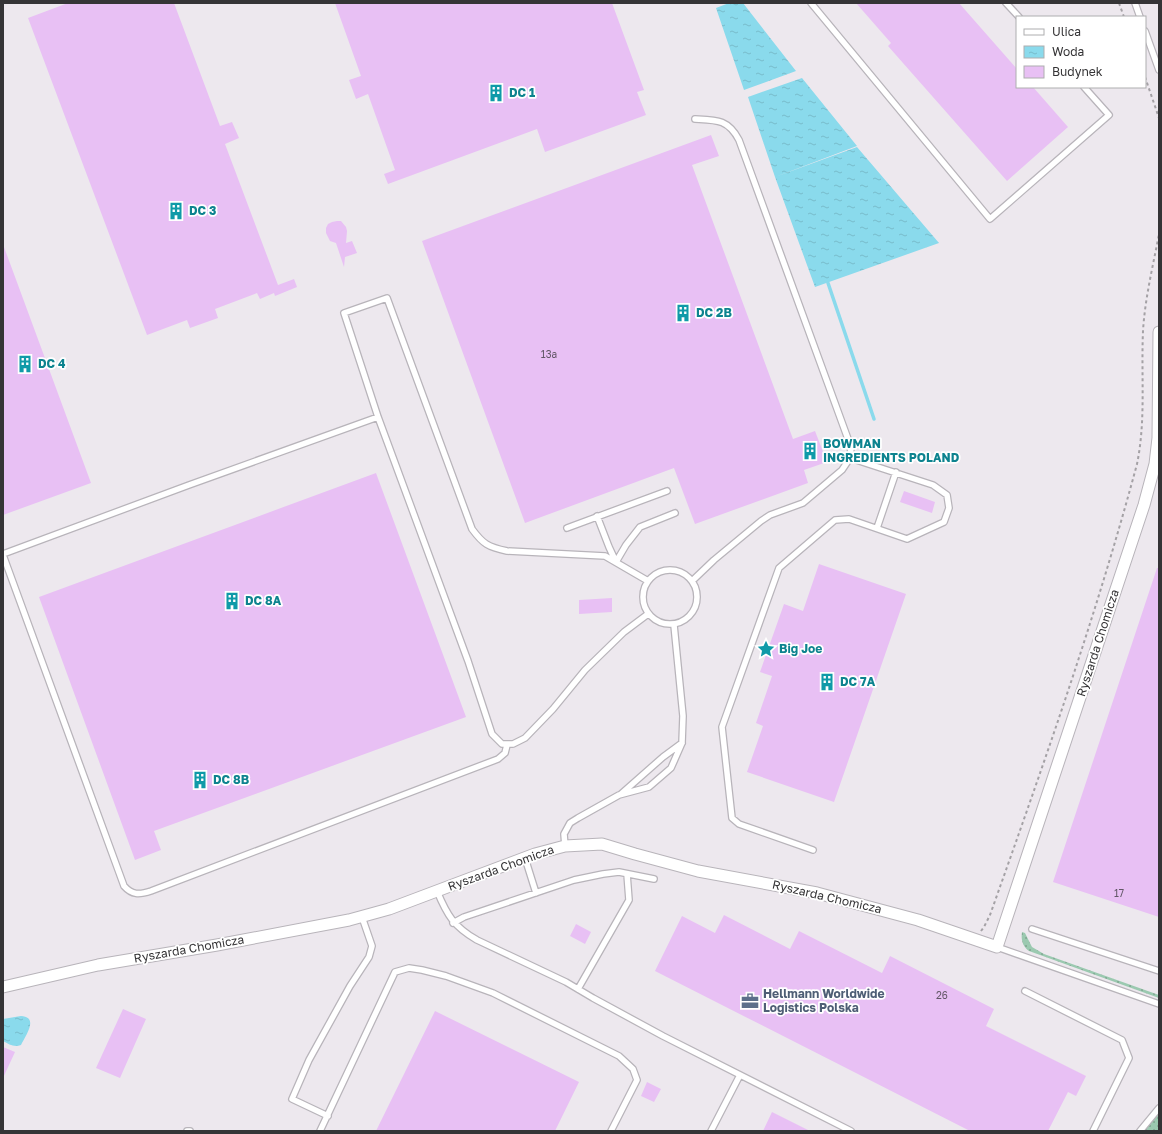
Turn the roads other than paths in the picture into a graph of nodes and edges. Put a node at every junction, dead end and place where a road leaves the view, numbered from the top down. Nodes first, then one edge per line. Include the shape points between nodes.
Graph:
1 (811, 3) edge
2 (1006, 3) edge
3 (1135, 3) edge
4 (1018, 16) edge
5 (1140, 16) edge
6 (1146, 34) edge
7 (1159, 70) edge
8 (1085, 88) edge
9 (695, 119) dead end
10 (1159, 332) edge
11 (1159, 406) edge
12 (378, 417) junction
13 (850, 458) junction
14 (1157, 464) edge
15 (896, 472) junction
16 (667, 491) dead end
17 (675, 513) dead end
18 (597, 516) junction
19 (567, 528) dead end
20 (877, 528) junction
21 (3, 555) edge
22 (616, 562) junction
23 (692, 580) junction
24 (648, 581) junction
25 (648, 614) junction
26 (674, 625) junction
27 (682, 743) junction
28 (507, 745) junction
29 (619, 795) junction
30 (566, 846) junction
31 (813, 850) dead end
32 (525, 858) junction
33 (627, 874) junction
34 (654, 880) dead end
35 (437, 891) junction
36 (536, 893) junction
37 (362, 917) junction
38 (453, 923) junction
39 (1032, 928) dead end
40 (997, 948) junction
41 (1159, 971) edge
42 (3, 987) edge
43 (578, 989) junction
44 (1025, 991) dead end
45 (1159, 1004) edge
46 (740, 1075) junction
47 (1159, 1108) edge
48 (328, 1116) junction
49 (187, 1131) edge
50 (190, 1131) edge
51 (320, 1131) edge
52 (611, 1131) edge
53 (711, 1131) edge
54 (851, 1131) edge
55 (1093, 1131) edge
56 (1140, 1131) edge

1 - 8 lane via 990,220 1110,115
2 - 4 lane
3 - 5 lane
6 - 7 lane
9 - 13 lane via 727,124 739,140 848,439
10 - 11 street, Ryszarda Chomicza
11 - 14 street, Ryszarda Chomicza
12 - 21 lane
12 - 22 lane via 344,314 387,298 472,529 482,542 492,548 507,551 605,556
12 - 28 lane via 466,653 492,734 502,744
13 - 15 lane
13 - 23 lane via 842,470 803,503 761,521
14 - 40 street, Ryszarda Chomicza
15 - 20 lane
15 - 20 lane via 933,484 947,495 949,508 944,522 907,539
16 - 18 lane
17 - 22 lane via 640,527
18 - 19 lane
18 - 22 lane
20 - 31 lane via 849,519 835,520 779,568 722,727 732,818 739,824
21 - 28 lane via 124,886 130,892 140,895 151,892 498,759 505,753
22 - 24 lane
23 - 24 lane via 681,572 672,570 654,575
23 - 26 lane via 697,593 694,610 689,618
24 - 25 lane via 642,598
25 - 26 lane via 663,624
25 - 28 lane via 624,632 586,670 525,738
26 - 27 lane via 683,716
27 - 29 lane
27 - 29 lane via 671,768 649,787
29 - 30 lane via 570,823 564,834
30 - 32 street, Ryszarda Chomicza
30 - 40 street, Ryszarda Chomicza via 602,844 698,871 817,893 918,920
32 - 35 street, Ryszarda Chomicza
32 - 36 lane
33 - 34 lane
33 - 36 lane via 619,872 574,880
33 - 43 lane via 629,900
35 - 37 street, Ryszarda Chomicza
35 - 38 lane
36 - 38 lane
37 - 42 street, Ryszarda Chomicza via 98,965
37 - 48 lane via 372,946 369,958 350,986 292,1099
38 - 43 lane via 465,934
39 - 41 lane
40 - 45 lane, Ryszarda Chomicza
43 - 46 lane
44 - 55 lane via 1122,1040 1129,1058
46 - 53 lane
46 - 54 lane
47 - 56 lane
48 - 51 lane
48 - 52 lane via 396,972 409,968 446,976 493,993 619,1056 633,1069 637,1080
49 - 50 lane

